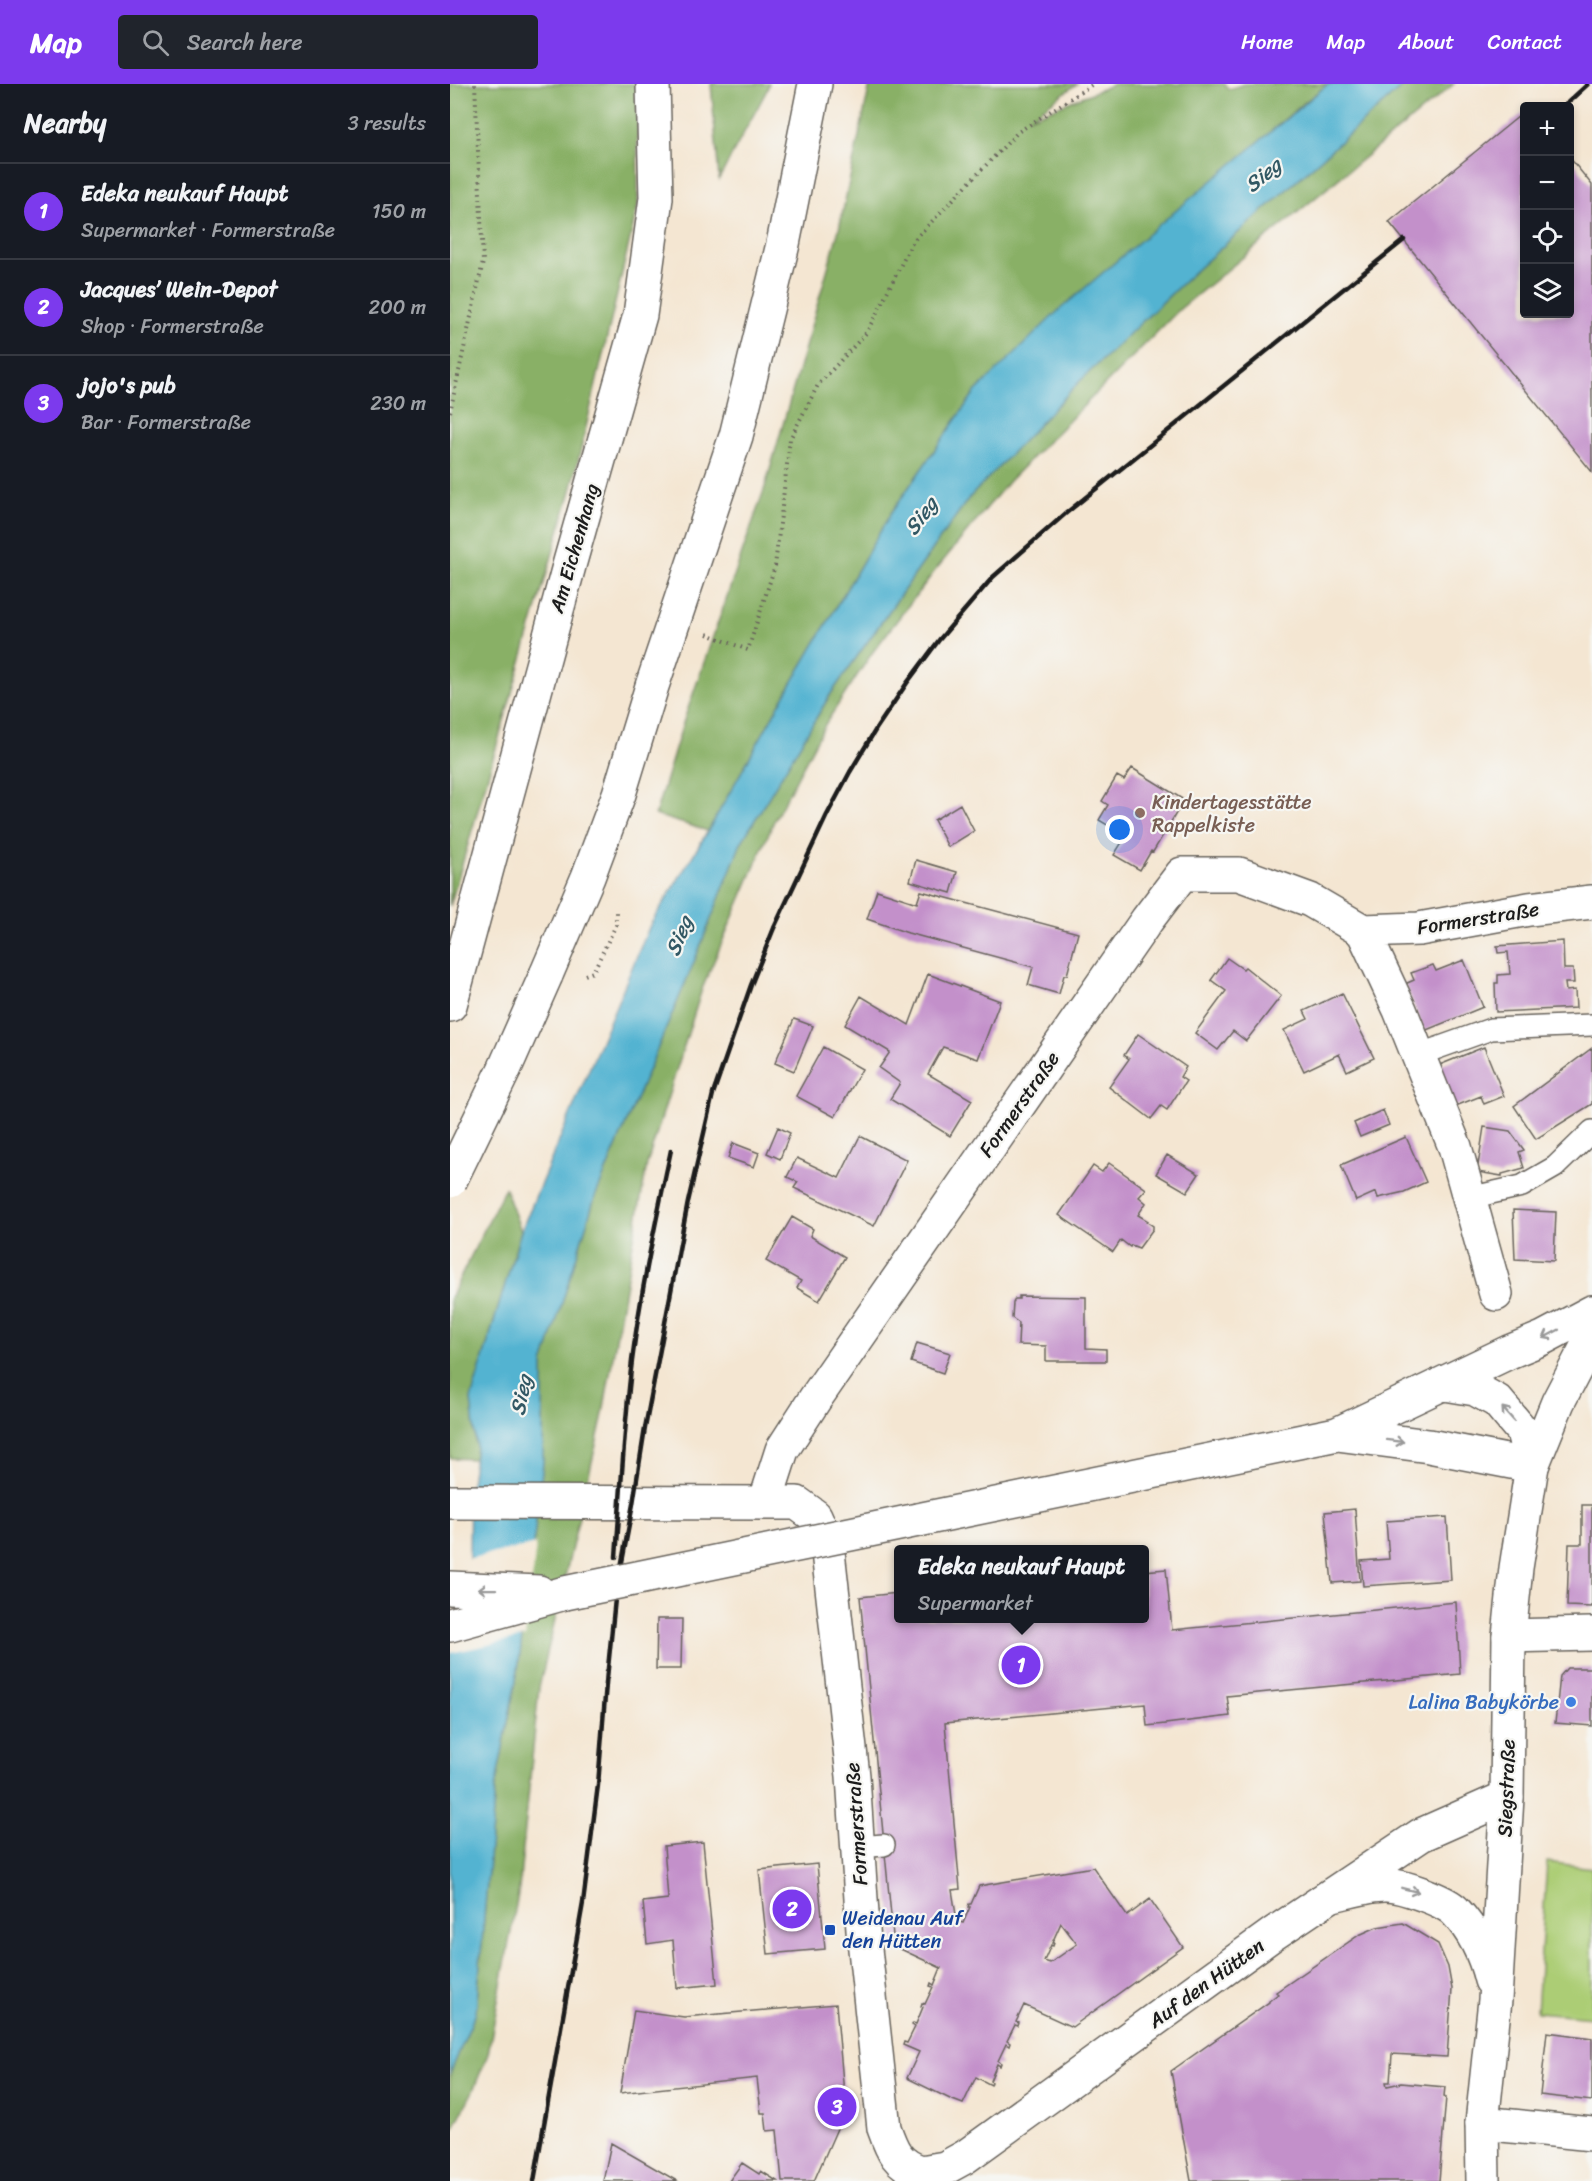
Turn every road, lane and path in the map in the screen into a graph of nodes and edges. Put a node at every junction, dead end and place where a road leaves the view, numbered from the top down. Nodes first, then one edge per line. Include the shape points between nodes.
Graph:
1 (475, 84) edge
2 (653, 84) edge
3 (814, 84) edge
4 (1093, 84) edge
5 (450, 412) edge
6 (752, 638) dead end
7 (1592, 902) edge
8 (1363, 931) junction
9 (450, 1005) edge
10 (1592, 1025) edge
11 (1418, 1055) junction
12 (1592, 1131) edge
13 (450, 1181) edge
14 (1469, 1198) junction
15 (1496, 1294) dead end
16 (1592, 1312) edge
17 (1592, 1337) edge
18 (1444, 1384) junction
19 (1337, 1434) junction
20 (1533, 1466) junction
21 (454, 1503) edge
22 (765, 1503) junction
23 (450, 1588) edge
24 (565, 1593) junction
25 (450, 1625) edge
26 (1592, 1634) edge
27 (1509, 1636) junction
28 (1507, 1797) junction
29 (1332, 1895) junction
30 (1495, 2000) junction
31 (1482, 2122) junction
32 (1592, 2134) edge
33 (918, 2177) edge
34 (1483, 2181) edge

1 - 5 path via 483,262
2 - 9 street, Am Eichenhang via 656,198 640,315
3 - 13 street, bridge via 783,244 736,436 619,794 588,877 504,1070
4 - 6 path via 1018,132 913,241 867,332 818,385 790,440 776,566
7 - 8 street, Formerstraße via 1419,929
8 - 11 street
8 - 22 street, Formerstraße via 1310,900 1239,874 1182,874 815,1398 782,1450
10 - 11 lane via 1491,1029
11 - 14 street via 1455,1147
12 - 14 lane via 1555,1167 1522,1186
14 - 15 street
16 -> 18 street
17 - 20 street, Siegstraße via 1558,1402
18 - 19 street
20 -> 18 street via 1523,1432 1497,1401 1475,1389
19 -> 20 street
19 - 24 street, bridge
20 - 27 street, Siegstraße
21 - 22 street, Formerstraße
22 - 33 street, Formerstraße via 797,1503 814,1516 827,1543 853,1776 871,1846 863,1930 884,2128 892,2151
24 -> 23 street
24 - 25 street
26 - 27 street
27 - 28 street, Siegstraße
28 - 29 street, Auf den Hütten via 1421,1835
28 - 30 street, Siegstraße
29 -> 30 street via 1385,1884 1418,1892 1454,1910 1474,1936 1487,1964
29 - 33 street, Auf den Hütten via 965,2157 945,2169
30 - 31 street, Siegstraße
31 - 32 street
31 - 34 street, Siegstraße

